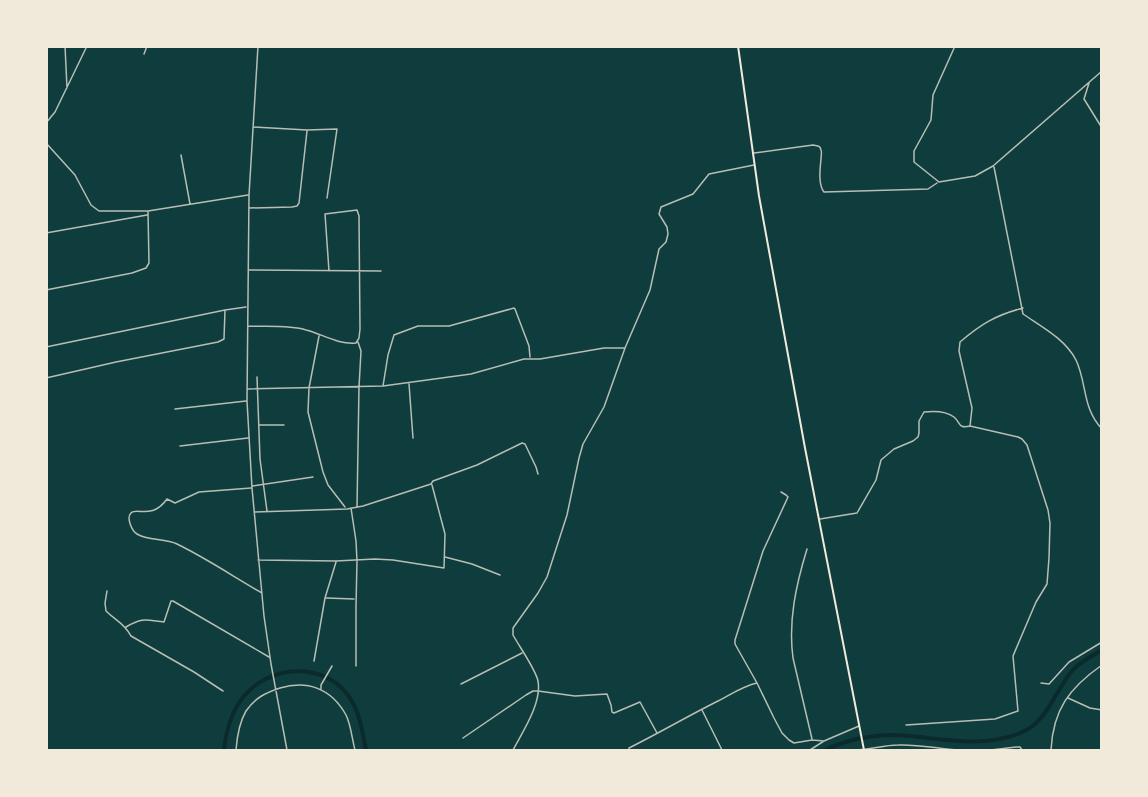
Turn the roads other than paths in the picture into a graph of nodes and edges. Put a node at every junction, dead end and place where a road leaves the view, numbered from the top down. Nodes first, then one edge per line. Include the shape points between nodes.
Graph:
1 (65, 46) edge
2 (87, 46) edge
3 (147, 46) edge
4 (258, 46) edge
5 (738, 46) edge
6 (955, 46) edge
7 (144, 54) dead end
8 (1101, 71) edge
9 (1090, 81) junction
10 (67, 88) junction
11 (46, 123) edge
12 (252, 127) junction
13 (1101, 128) edge
14 (307, 130) junction
15 (46, 142) edge
16 (753, 153) junction
17 (181, 155) dead end
18 (755, 165) junction
19 (993, 166) junction
20 (939, 182) junction
21 (249, 195) junction
22 (327, 198) dead end
23 (190, 204) junction
24 (249, 208) junction
25 (148, 211) junction
26 (148, 215) junction
27 (46, 233) edge
28 (248, 270) junction
29 (329, 271) junction
30 (359, 271) junction
31 (381, 271) dead end
32 (46, 290) edge
33 (247, 307) junction
34 (1023, 308) junction
35 (225, 310) junction
36 (247, 326) junction
37 (319, 335) junction
38 (358, 341) junction
39 (46, 347) edge
40 (625, 348) junction
41 (531, 358) junction
42 (257, 377) dead end
43 (46, 378) edge
44 (409, 383) junction
45 (383, 386) junction
46 (359, 387) junction
47 (309, 388) junction
48 (246, 389) junction
49 (258, 389) junction
50 (247, 401) junction
51 (175, 409) dead end
52 (284, 424) dead end
53 (258, 425) junction
54 (970, 426) junction
55 (1101, 429) edge
56 (249, 438) junction
57 (413, 438) dead end
58 (180, 446) dead end
59 (538, 474) dead end
60 (313, 477) dead end
61 (264, 484) junction
62 (431, 484) junction
63 (252, 487) junction
64 (781, 492) dead end
65 (357, 507) junction
66 (351, 508) junction
67 (346, 509) junction
68 (267, 511) junction
69 (254, 512) junction
70 (819, 519) junction
71 (807, 549) dead end
72 (444, 557) junction
73 (258, 561) junction
74 (336, 561) junction
75 (357, 561) junction
76 (500, 575) dead end
77 (107, 591) dead end
78 (262, 593) junction
79 (325, 598) junction
80 (356, 598) junction
81 (126, 627) junction
82 (1101, 642) edge
83 (522, 652) junction
84 (270, 657) junction
85 (314, 661) dead end
86 (1101, 664) edge
87 (356, 666) dead end
88 (331, 667) dead end
89 (757, 683) junction
90 (1041, 683) dead end
91 (461, 684) dead end
92 (275, 690) junction
93 (320, 690) junction
94 (223, 691) dead end
95 (538, 691) junction
96 (1067, 698) junction
97 (702, 709) junction
98 (1101, 710) edge
99 (906, 725) dead end
100 (859, 728) junction
101 (657, 733) junction
102 (463, 738) dead end
103 (812, 740) junction
104 (824, 741) junction
105 (864, 749) edge
106 (236, 750) edge
107 (287, 750) edge
108 (355, 750) edge
109 (513, 750) edge
110 (628, 750) edge
111 (722, 750) edge
112 (810, 750) edge
113 (855, 750) edge
114 (959, 750) edge
115 (991, 750) edge
116 (1022, 750) edge
117 (1051, 750) edge

1 - 10 street
2 - 10 street
3 - 7 street
4 - 12 street
5 - 16 main road
6 - 20 street via 933,95 931,120 914,151 914,162
8 - 9 street
9 - 13 street via 1084,99
9 - 19 street
10 - 11 street
12 - 14 street
12 - 21 street
14 - 22 street via 337,129
14 - 24 street via 297,206
15 - 25 street via 75,175 96,209
16 - 18 main road
16 - 20 street via 818,146 824,192 928,189
17 - 23 street
18 - 40 street via 709,174 693,194 661,207 659,214 668,230 666,242 659,249 650,290
18 - 70 main road
19 - 20 street via 975,176
19 - 34 street
21 - 23 street
21 - 24 street
23 - 25 street
24 - 28 street
25 - 26 street
26 - 27 street
26 - 32 street via 146,268
28 - 29 street
28 - 33 street
29 - 30 street
29 - 30 street via 325,214 357,210
30 - 31 street
30 - 38 street
33 - 35 street
33 - 36 street
34 - 54 street via 1003,313 960,342 972,408
34 - 55 street via 1023,314 1068,348 1076,361 1089,410
35 - 39 street
35 - 43 street via 225,335 218,342
36 - 37 street via 299,328
36 - 48 street
37 - 38 street via 351,344
37 - 47 street
38 - 46 street
40 - 41 street
40 - 83 street via 604,407 583,444 567,515 547,577 513,628
41 - 44 street via 471,374
41 - 45 street via 512,308 449,326 418,326 394,335
42 - 49 street
44 - 45 street
44 - 57 street
45 - 46 street
46 - 47 street
46 - 65 street
47 - 49 street
47 - 67 street via 308,412 323,472
48 - 49 street
48 - 50 street
49 - 53 street
50 - 51 street
50 - 56 street
52 - 53 street
53 - 61 street
54 - 70 street via 960,426 944,412 924,412 918,437 881,460 876,480 858,513
54 - 99 street via 1018,437 1027,445 1048,510 1048,579 1012,656 1018,711 995,719
56 - 58 street
56 - 63 street
59 - 62 street via 522,443
60 - 61 street
61 - 63 street
61 - 68 street
62 - 65 street
62 - 72 street via 444,531
63 - 69 street
63 - 78 street via 199,492 175,503 167,499 161,508 130,516 136,533 175,543
64 - 89 street via 788,497 763,550 735,640
65 - 66 street
66 - 67 street
66 - 75 street
67 - 68 street
68 - 69 street
69 - 73 street
70 - 100 main road
71 - 103 street via 791,618 791,644
72 - 75 street via 444,568 393,560
72 - 76 street
73 - 74 street
73 - 78 street
74 - 75 street
74 - 79 street
75 - 80 street
77 - 81 street via 106,611
78 - 84 street
79 - 80 street
79 - 85 street
80 - 87 street
81 - 84 street via 148,619 164,622 173,601
81 - 94 street via 131,636
82 - 90 street via 1069,662 1049,684
83 - 91 street
83 - 95 street via 538,680
84 - 92 street
86 - 96 street
88 - 93 street
89 - 97 street
89 - 103 street via 789,740
92 - 93 street via 300,684
92 - 106 street via 260,695 247,710 240,724
92 - 107 street
93 - 108 street via 346,716
95 - 101 street via 575,696 607,694 614,713 640,702
95 - 102 street
95 - 109 street via 534,710
96 - 98 street
96 - 117 street via 1058,715
97 - 101 street
97 - 111 street
100 - 104 street
100 - 105 main road
101 - 110 street
103 - 104 street
104 - 112 street
105 - 113 street
105 - 114 street via 902,744
115 - 116 street

